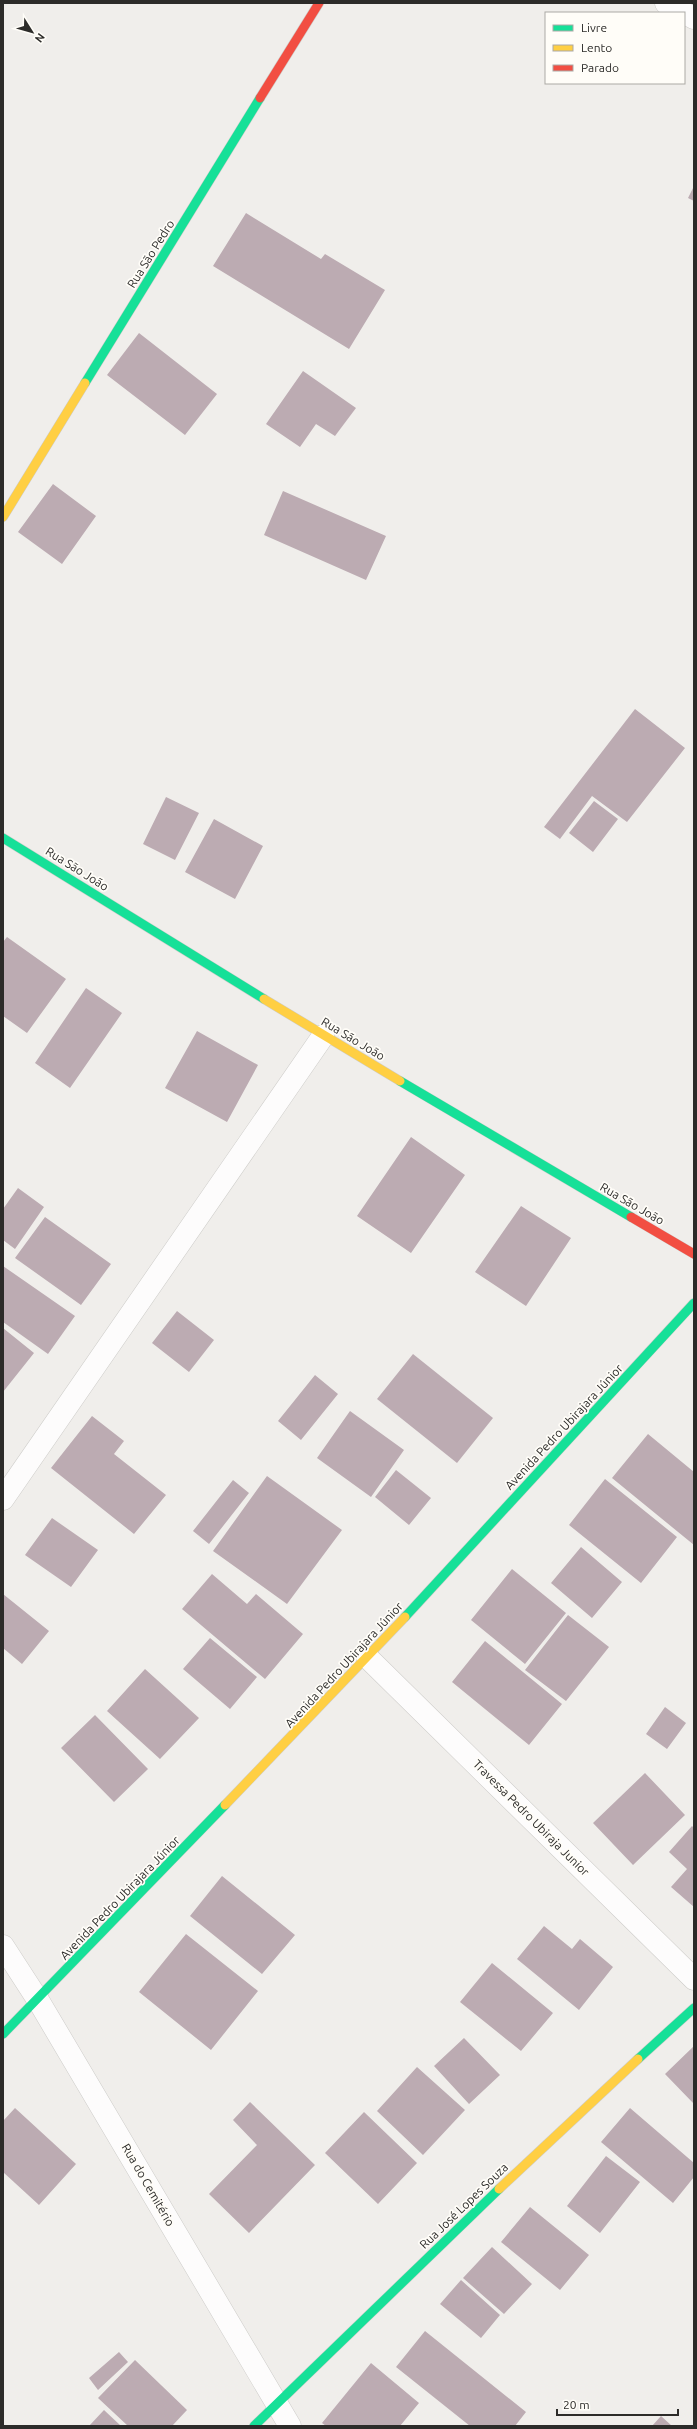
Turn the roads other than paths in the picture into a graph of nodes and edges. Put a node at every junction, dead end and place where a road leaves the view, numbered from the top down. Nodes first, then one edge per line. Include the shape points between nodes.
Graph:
1 (319, 3) edge
2 (666, 3) edge
3 (683, 12) edge
4 (685, 13) edge
5 (694, 18) edge
6 (3, 517) edge
7 (3, 838) edge
8 (323, 1036) junction
9 (694, 1254) edge
10 (694, 1304) edge
11 (3, 1499) edge
12 (368, 1658) junction
13 (3, 1946) edge
14 (694, 1979) edge
15 (38, 2000) junction
16 (694, 2008) edge
17 (3, 2034) edge
18 (276, 2403) junction
19 (254, 2426) edge
20 (290, 2426) edge

1 - 6 street, Rua São Pedro
2 - 3 street
4 - 5 street
7 - 8 street, Rua São João
8 - 9 street, Rua São João
8 - 11 street
10 - 12 street, Avenida Pedro Ubirajara Júnior
12 - 14 street, Travessa Pedro Ubiraja Junior
12 - 15 street, Avenida Pedro Ubirajara Júnior
13 - 15 street, Rua do Cemitério
15 - 17 street, Avenida Pedro Ubirajara Júnior
15 - 18 street, Rua do Cemitério
16 - 18 street, Rua José Lopes Souza via 575,2116
18 - 19 street, Rua José Lopes Souza
18 - 20 street, Rua do Cemitério

